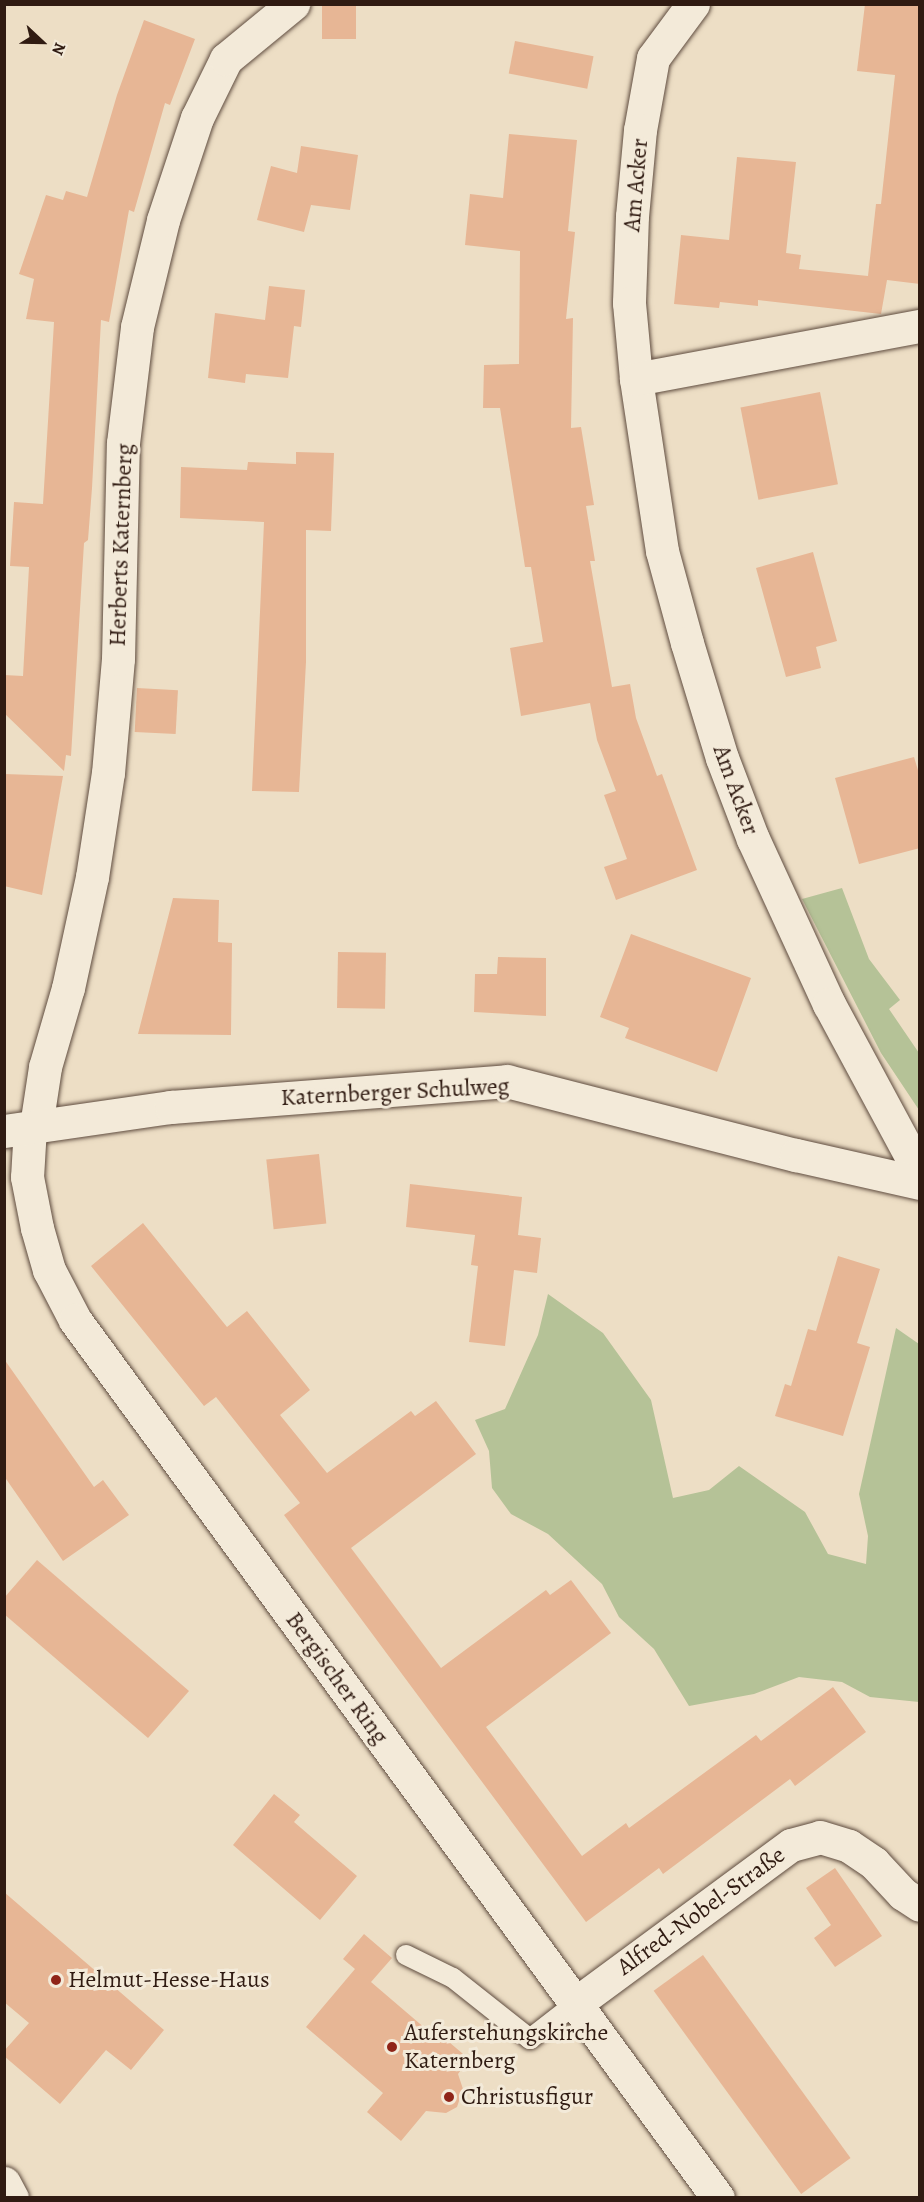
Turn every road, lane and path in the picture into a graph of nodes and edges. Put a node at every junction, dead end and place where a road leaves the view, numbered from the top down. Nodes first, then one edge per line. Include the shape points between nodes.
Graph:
1 (293, 4) edge
2 (693, 4) edge
3 (920, 326) edge
4 (636, 379) junction
5 (24, 1128) edge
6 (920, 1173) edge
7 (920, 1183) edge
8 (920, 1905) edge
9 (406, 1955) dead end
10 (575, 2004) junction
11 (4, 2183) edge
12 (12, 2198) edge
13 (718, 2198) edge

1 - 5 street, Herberts Katernberg via 226,59 196,118 163,220 137,327 123,443 118,659 108,772 92,877 68,988
2 - 4 street, Am Acker via 653,58 640,130 629,303
3 - 4 street
4 - 6 street, Am Acker via 662,551 722,758 753,839 829,1004
5 - 7 street, Katernberger Schulweg via 171,1107 507,1081
5 - 10 street, Bergischer Ring via 27,1177 37,1228 49,1270 75,1320
8 - 10 street, Alfred-Nobel-Straße via 849,1846 820,1837 791,1845
9 - 10 lane via 453,1978 530,2039
10 - 13 street, Bergischer Ring
11 - 12 street

